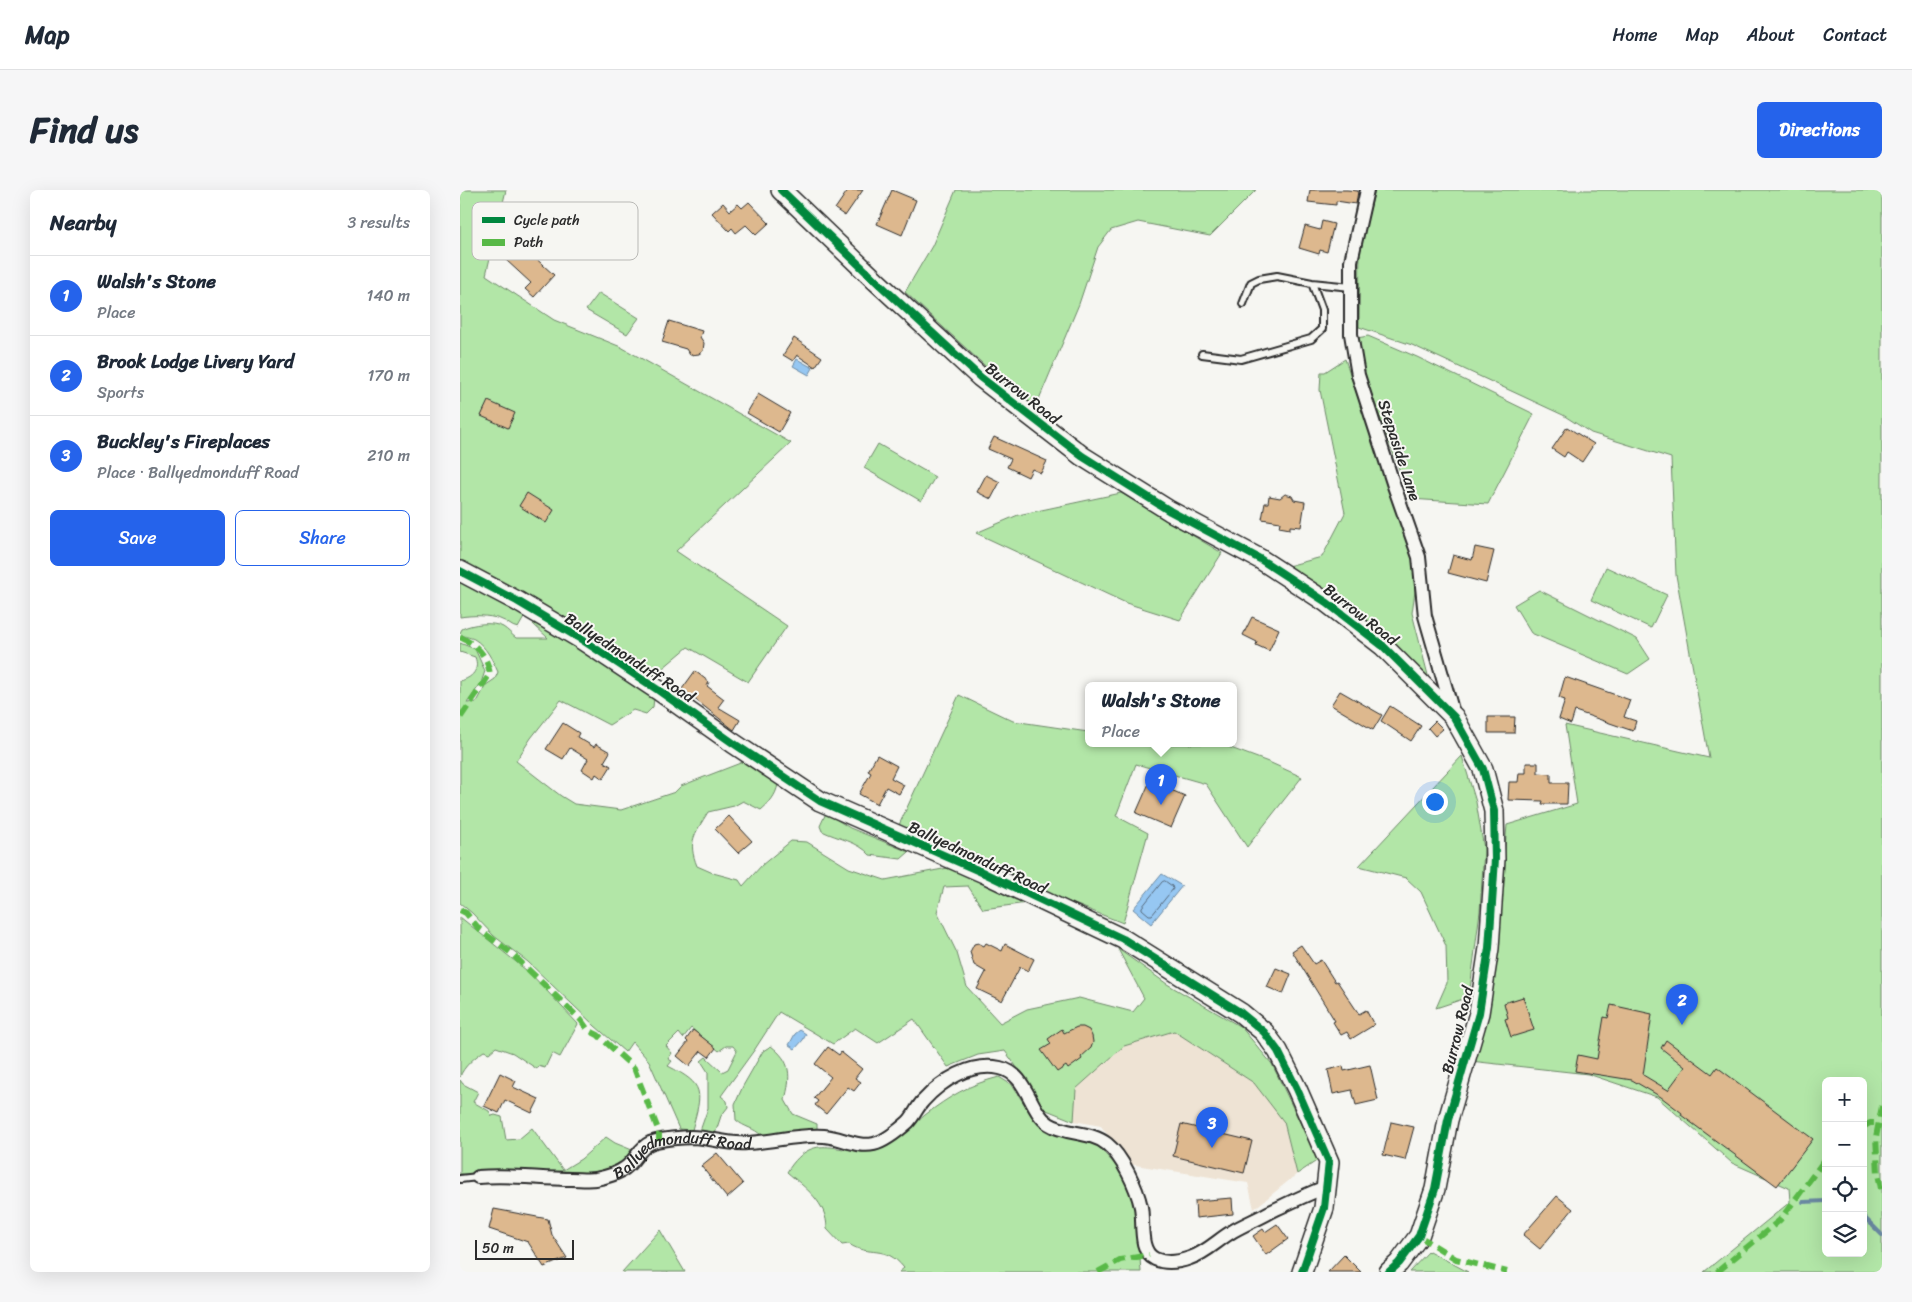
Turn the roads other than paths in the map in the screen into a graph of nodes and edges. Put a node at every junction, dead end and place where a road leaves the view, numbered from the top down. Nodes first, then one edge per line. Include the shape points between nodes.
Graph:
1 (782, 190) edge
2 (1367, 190) edge
3 (1312, 283) junction
4 (1351, 286) junction
5 (1243, 304) dead end
6 (1202, 354) dead end
7 (460, 571) edge
8 (1454, 718) junction
9 (478, 1177) joint
10 (460, 1179) edge
11 (1326, 1187) junction
12 (1302, 1272) edge
13 (1389, 1272) edge

1 - 8 street, Burrow Road via 980,377 1082,456 1170,511 1260,559 1326,602 1382,646
2 - 4 street, Stepaside Lane via 1351,261
3 - 4 lane
3 - 5 lane via 1277,276 1258,278 1251,284
3 - 6 lane via 1322,310 1322,329 1311,339 1241,360
4 - 8 street, Stepaside Lane via 1351,334 1358,375 1419,557 1426,616
7 - 11 street, Ballyedmonduff Road via 581,639 820,800 1123,939 1241,1013 1264,1032 1297,1089 1328,1162
8 - 13 street, Burrow Road via 1483,769 1494,811 1495,859 1489,948 1479,1013 1448,1120 1435,1188 1419,1236
9 - 10 lane
9 - 11 street, Ballyedmonduff Road via 594,1179 626,1168 650,1143 693,1137 747,1143 824,1136 870,1145 909,1121 922,1102 942,1083 966,1070 987,1067 1013,1073 1043,1119 1052,1126 1107,1144 1130,1178 1141,1208 1144,1244 1149,1255 1156,1259 1165,1262 1191,1258 1238,1228
11 - 12 street, Ballyedmonduff Road via 1324,1208

